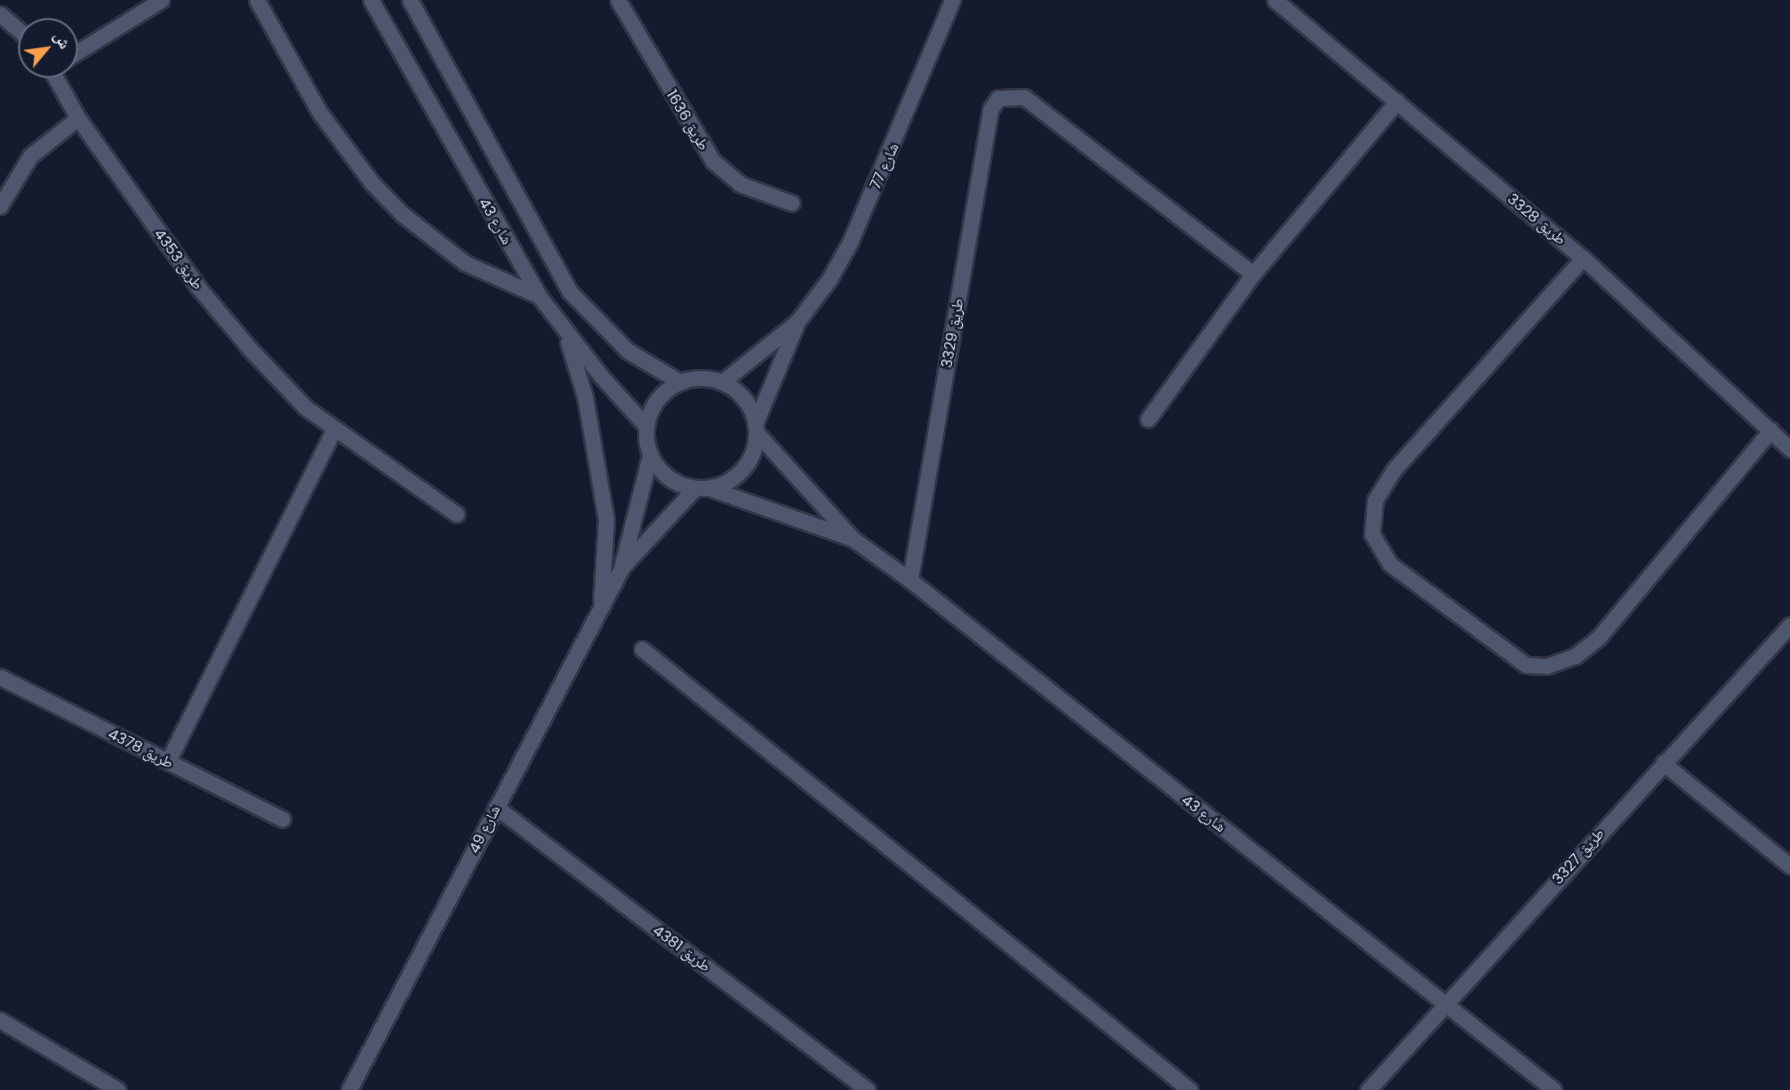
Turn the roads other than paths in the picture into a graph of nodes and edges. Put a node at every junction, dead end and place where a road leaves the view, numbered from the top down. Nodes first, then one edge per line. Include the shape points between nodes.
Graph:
1 (161, 0) edge
2 (257, 0) edge
3 (371, 0) edge
4 (410, 0) edge
5 (618, 0) edge
6 (952, 0) edge
7 (1275, 0) edge
8 (0, 14) edge
9 (18, 30) edge
10 (78, 52) edge
11 (58, 78) edge
12 (1397, 101) junction
13 (78, 118) junction
14 (792, 203) dead end
15 (0, 206) edge
16 (1583, 258) junction
17 (1253, 274) junction
18 (539, 296) junction
19 (797, 322) junction
20 (565, 333) junction
21 (680, 382) junction
22 (722, 382) junction
23 (1148, 419) dead end
24 (646, 426) junction
25 (756, 428) junction
26 (334, 430) junction
27 (1771, 430) junction
28 (1790, 449) edge
29 (650, 455) junction
30 (702, 488) junction
31 (456, 514) dead end
32 (853, 538) junction
33 (621, 569) junction
34 (910, 580) junction
35 (601, 607) junction
36 (1790, 625) edge
37 (642, 649) dead end
38 (0, 677) edge
39 (168, 761) junction
40 (1663, 763) junction
41 (496, 807) junction
42 (282, 819) dead end
43 (1790, 866) edge
44 (1444, 1003) junction
45 (0, 1020) edge
46 (118, 1090) edge
47 (349, 1090) edge
48 (868, 1090) edge
49 (1190, 1090) edge
50 (1368, 1090) edge
51 (1554, 1090) edge

1 - 10 street
2 - 18 street via 320,113 379,190 410,221 465,263
3 - 18 street, شارع 43
4 - 21 street, شارع 43 via 570,292 628,351
5 - 14 street, طريق 1636 via 713,161 740,184
6 - 19 street, شارع 77 via 850,243
7 - 12 street, طريق 3328
8 - 9 street
11 - 13 street, طريق 4353
12 - 16 street, طريق 3328
12 - 17 street
13 - 15 street via 30,156
13 - 26 street, طريق 4353 via 224,319 291,394
16 - 27 street, طريق 3328
16 - 27 street via 1395,468 1375,500 1372,534 1390,564 1526,665 1547,666 1575,656 1599,637
17 - 23 street
17 - 34 street, طريق 3329 via 1024,97 998,98 990,110
18 - 20 street, شارع 43
19 - 22 street, شارع 77
19 - 25 street, شارع 77
20 - 24 street, شارع 43
20 - 35 street via 585,397 606,520
21 - 22 street via 694,378
21 - 24 street via 664,392 652,407
22 - 25 street via 746,401
24 - 29 street
25 - 30 street via 754,448 738,475
25 - 32 street, شارع 43
26 - 31 street, طريق 4353
26 - 39 street
27 - 28 street, طريق 3328
29 - 30 street via 668,477
29 - 33 street, شارع 49
30 - 32 street, شارع 43
30 - 33 street, شارع 49
32 - 34 street, شارع 43
33 - 35 street, شارع 49
34 - 44 street, شارع 43
35 - 41 street, شارع 49
36 - 40 street, طريق 3327
37 - 49 street
38 - 39 street, طريق 4378
39 - 42 street, طريق 4378
40 - 43 street
40 - 44 street, طريق 3327
41 - 47 street, شارع 49
41 - 48 street, طريق 4381
44 - 50 street, طريق 3327
44 - 51 street, شارع 43
45 - 46 street

